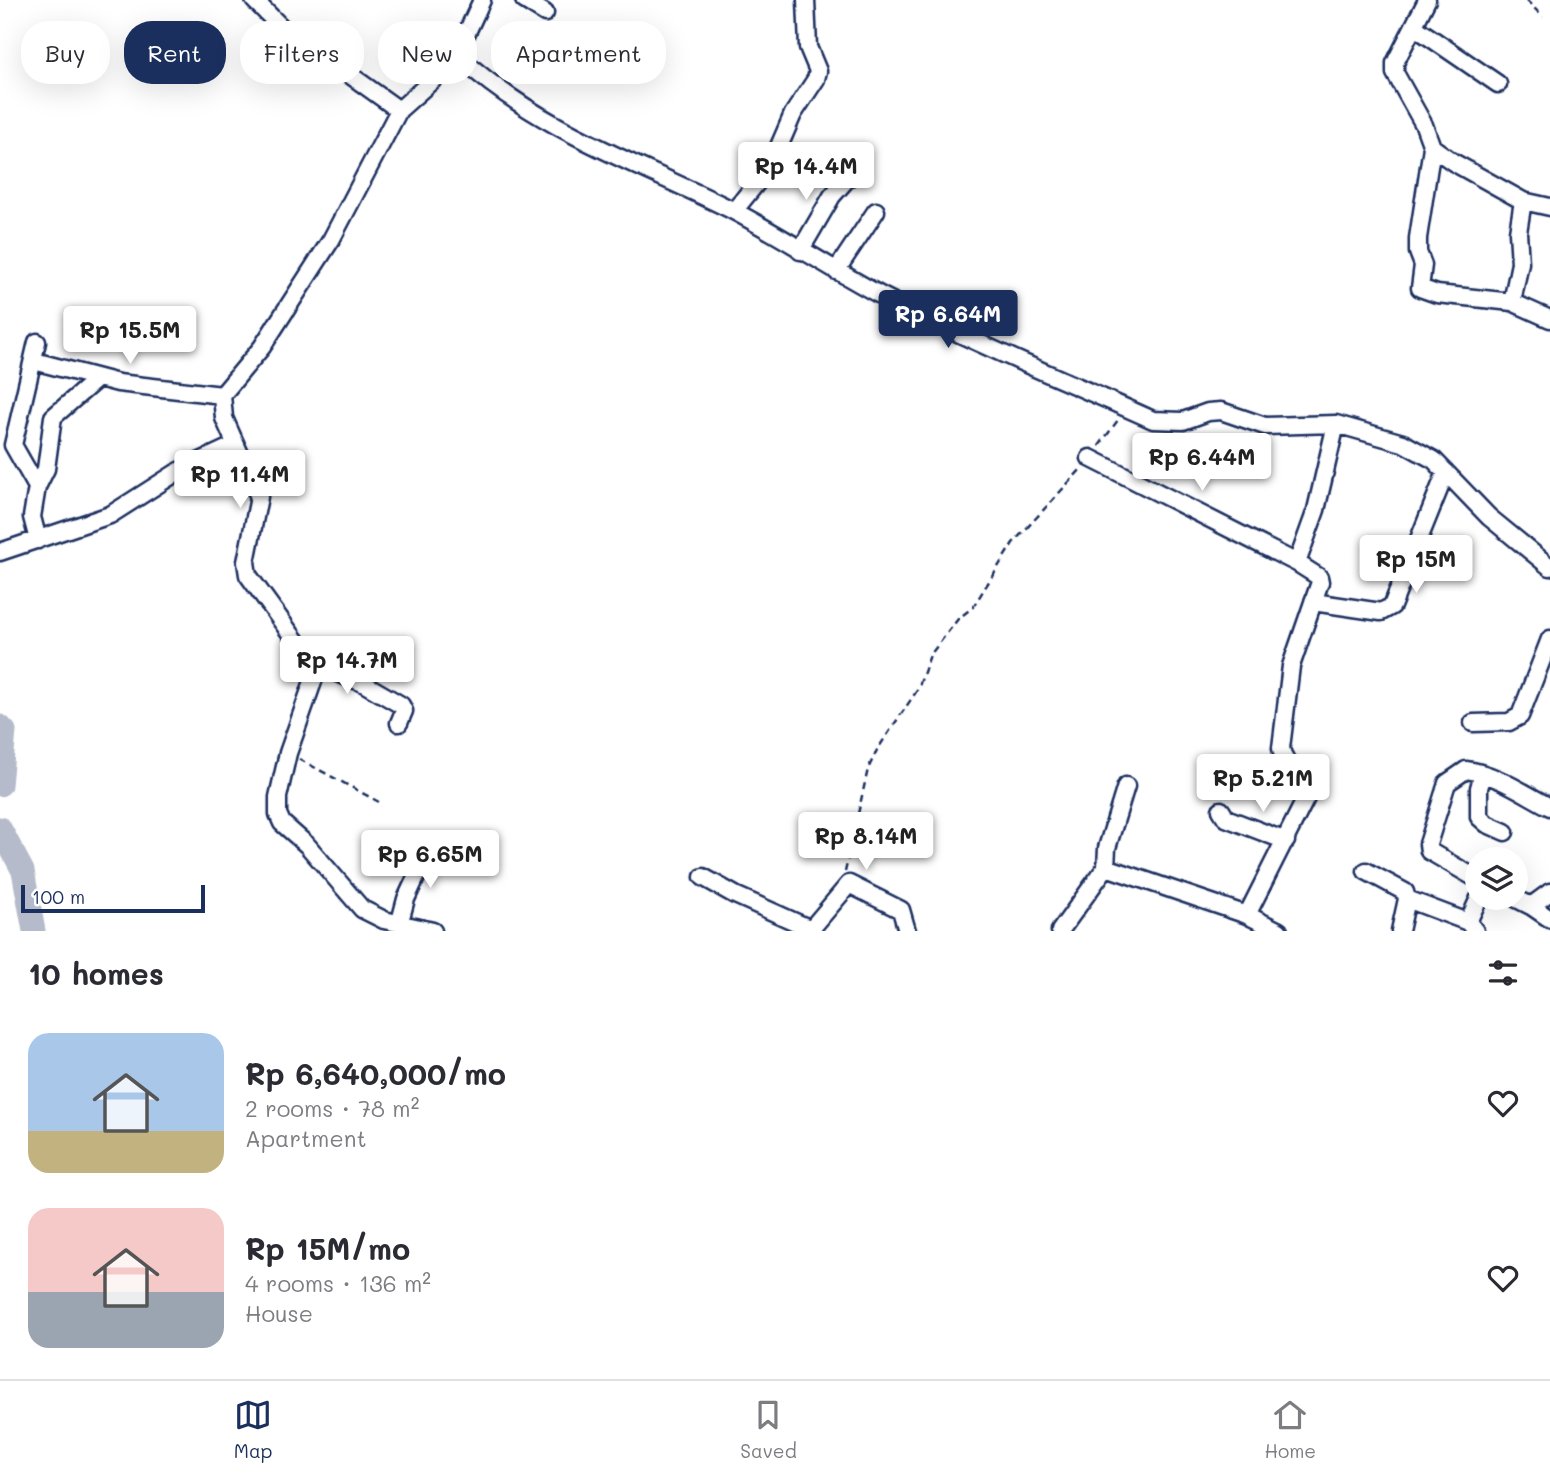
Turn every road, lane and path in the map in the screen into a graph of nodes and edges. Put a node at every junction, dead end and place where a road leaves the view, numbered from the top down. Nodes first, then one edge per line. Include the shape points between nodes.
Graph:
1 (254, 0) edge
2 (482, 0) edge
3 (524, 0) edge
4 (806, 0) edge
5 (1427, 0) edge
6 (1527, 0) edge
7 (545, 13) dead end
8 (1544, 18) dead end
9 (472, 21) edge
10 (1416, 28) junction
11 (477, 71) edge
12 (1498, 83) dead end
13 (429, 84) edge
14 (400, 110) junction
15 (1432, 147) junction
16 (848, 178) dead end
17 (1522, 201) junction
18 (1550, 207) edge
19 (734, 211) junction
20 (876, 211) dead end
21 (800, 251) junction
22 (835, 271) junction
23 (1511, 302) junction
24 (1550, 319) edge
25 (37, 342) dead end
26 (34, 361) junction
27 (98, 378) junction
28 (222, 396) junction
29 (1126, 408) junction
30 (1336, 424) junction
31 (234, 445) junction
32 (1090, 458) junction
33 (1446, 472) junction
34 (37, 487) junction
35 (38, 540) junction
36 (0, 552) edge
37 (1297, 563) junction
38 (1550, 567) edge
39 (1313, 602) junction
40 (1550, 639) edge
41 (316, 665) junction
42 (399, 723) dead end
43 (1473, 723) dead end
44 (288, 753) junction
45 (1483, 774) junction
46 (1126, 786) dead end
47 (379, 802) dead end
48 (1550, 807) edge
49 (1221, 810) dead end
50 (1505, 832) dead end
51 (1286, 841) junction
52 (431, 845) dead end
53 (1106, 867) junction
54 (1366, 871) dead end
55 (1465, 873) edge
56 (703, 877) dead end
57 (839, 892) junction
58 (1550, 892) edge
59 (1407, 898) junction
60 (1528, 904) edge
61 (1531, 906) junction
62 (1476, 910) edge
63 (1247, 915) junction
64 (1550, 919) edge
65 (399, 925) junction
66 (781, 925) edge
67 (1471, 927) edge
68 (433, 931) edge
69 (907, 931) edge
70 (1060, 931) edge
71 (1279, 931) edge
72 (1400, 931) edge

1 - 14 street via 306,52 346,72
2 - 9 street
3 - 7 street
4 - 19 street via 808,47 817,76 793,114 771,165
5 - 10 street
6 - 8 path
10 - 12 street
10 - 15 street via 1395,63 1395,73
11 - 19 street via 566,131
13 - 14 street
14 - 28 street via 331,240 262,347
15 - 17 street
15 - 23 street via 1418,238 1423,265 1420,288
16 - 21 street
17 - 18 street
17 - 23 street via 1520,263
19 - 21 street
20 - 22 street
21 - 22 street
22 - 29 street via 967,339
23 - 24 street
25 - 26 street
26 - 27 street
26 - 34 street via 13,444
27 - 28 street
27 - 34 street via 53,416 46,469
28 - 31 street
29 - 30 street via 1165,422 1213,411 1265,426
29 - 32 path
30 - 33 street via 1404,443
30 - 37 street via 1316,510
31 - 35 street via 179,471 110,515
31 - 41 street via 259,497 246,562 248,575
32 - 37 street
32 - 57 path via 1013,543 974,607 958,619 930,655 918,689 868,769
33 - 38 street via 1489,517
33 - 39 street via 1392,606 1381,612
34 - 35 street via 33,517
35 - 36 street
37 - 39 street via 1320,577
39 - 51 street via 1291,666 1281,748 1284,761 1305,779 1308,790
40 - 43 street via 1520,716 1509,722
41 - 42 street via 363,682 401,705 404,711
41 - 44 street via 317,674
44 - 47 path
44 - 65 street via 278,797 282,822 362,909
45 - 48 street
45 - 50 street via 1479,817
45 - 55 street via 1466,770 1447,783 1428,844 1432,855
46 - 53 street via 1107,848
49 - 51 street via 1226,818
51 - 63 street
52 - 65 street
53 - 63 street
53 - 70 street
54 - 59 street via 1405,892
56 - 66 street
57 - 66 street via 813,929
57 - 69 street via 849,884 901,910
58 - 61 street
59 - 67 street
59 - 72 street
60 - 61 street
61 - 64 street
62 - 67 street
63 - 71 street
65 - 68 street

